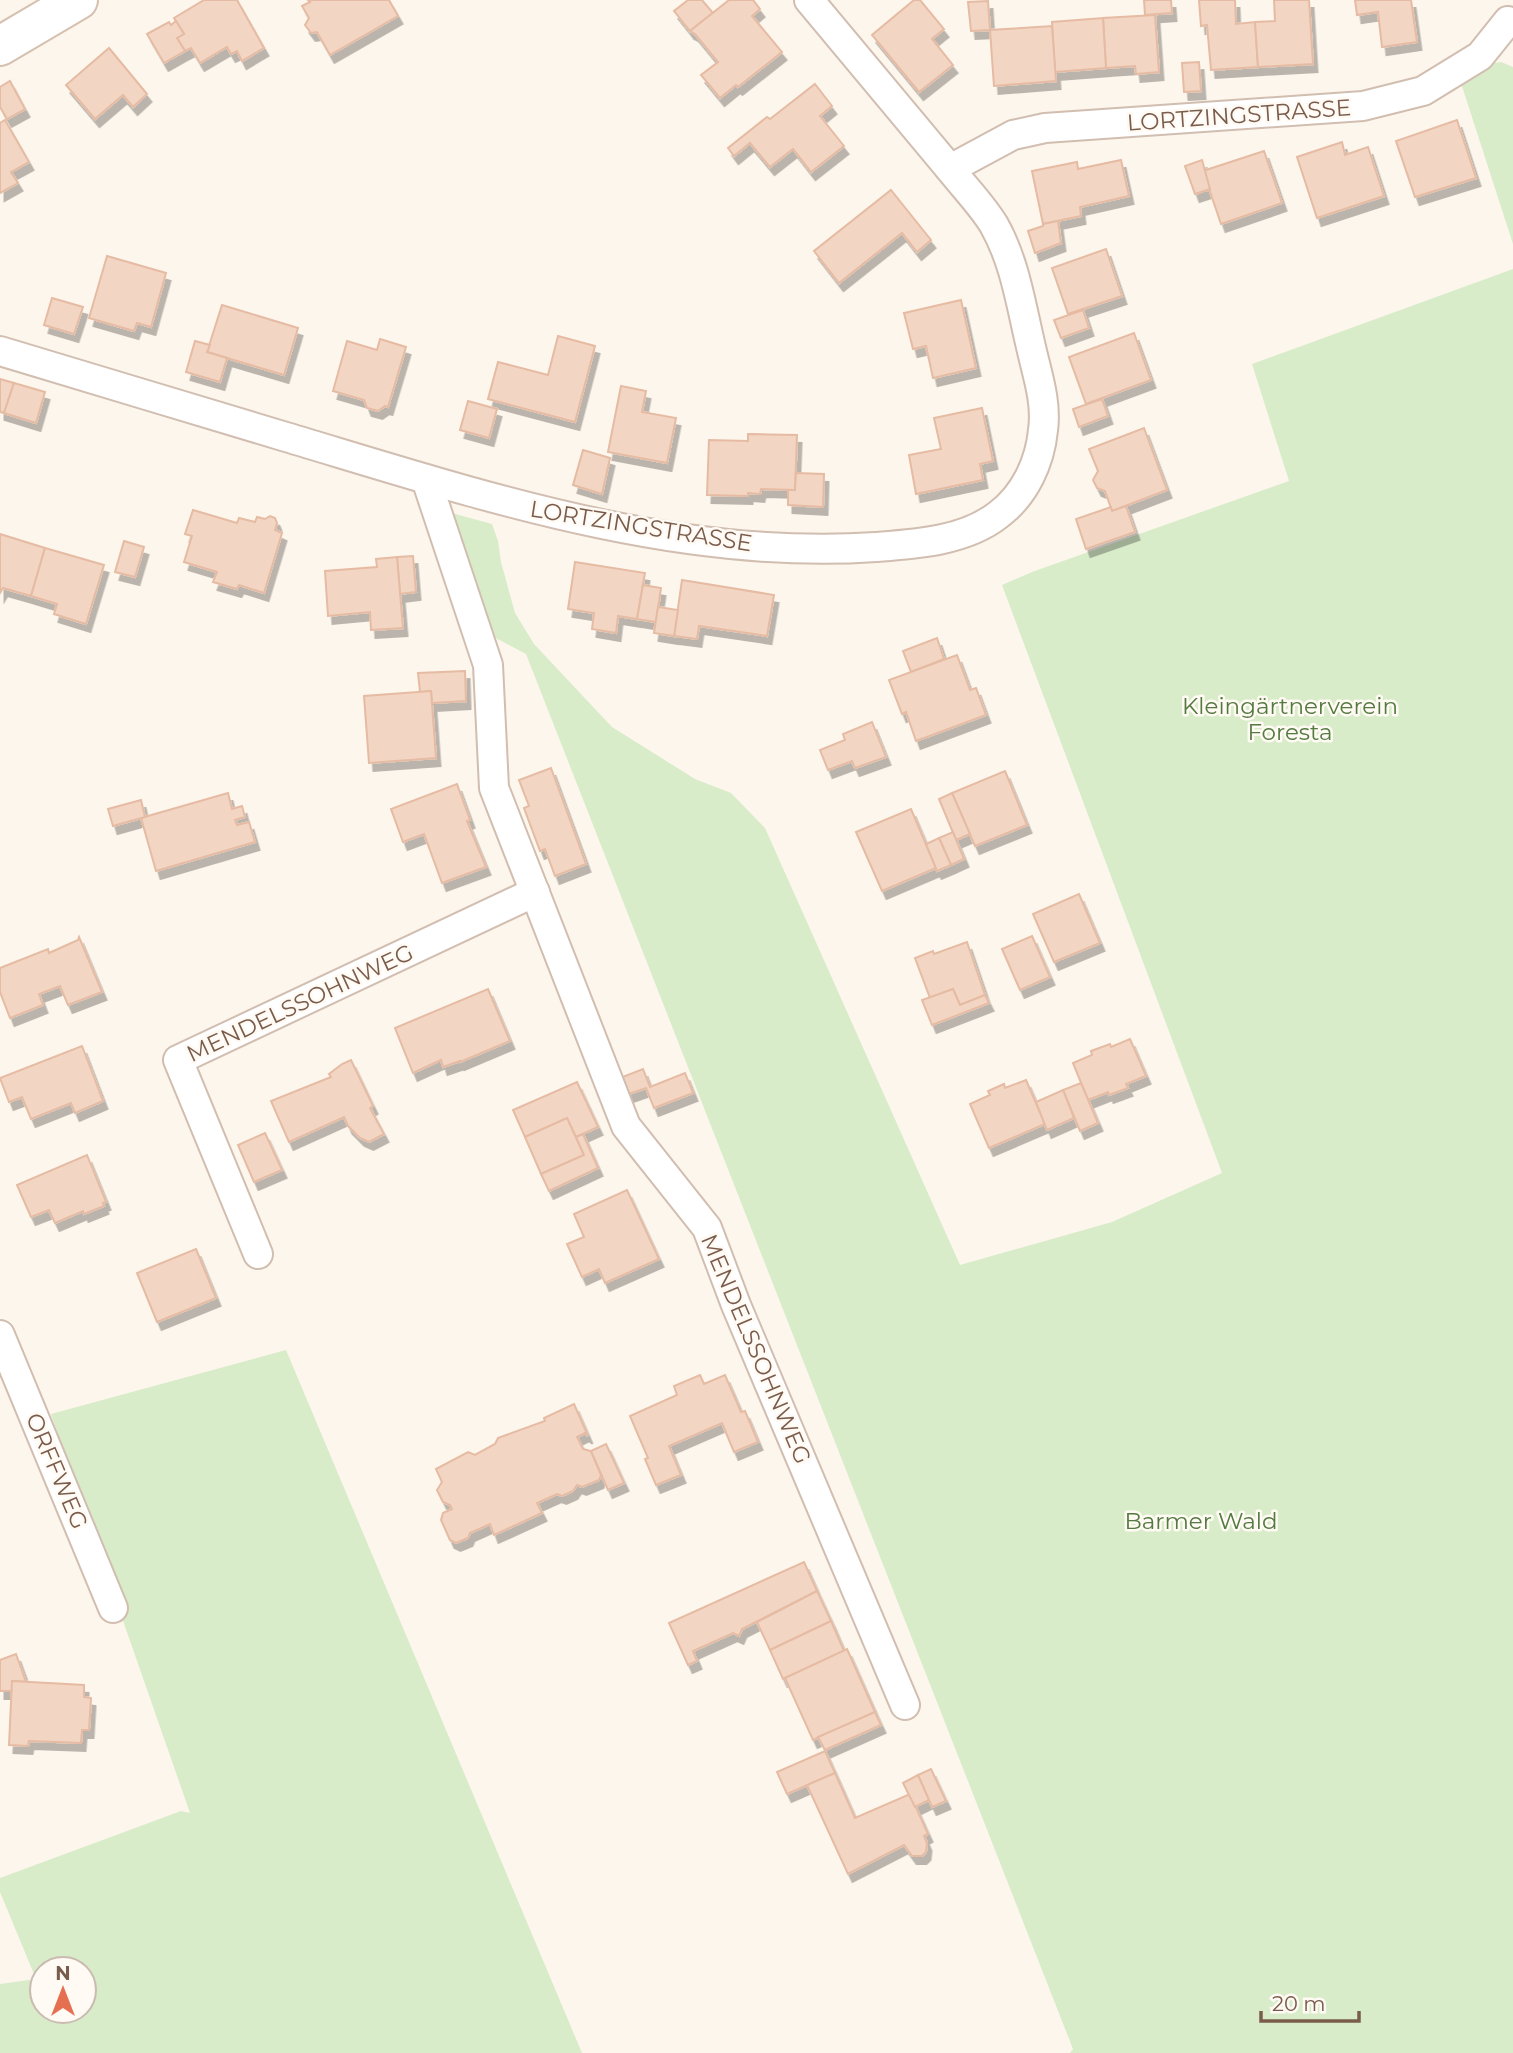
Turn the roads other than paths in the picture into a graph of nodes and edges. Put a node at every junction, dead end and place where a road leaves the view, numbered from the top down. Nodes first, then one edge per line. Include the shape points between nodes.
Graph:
1 (78, 0) edge
2 (809, 0) edge
3 (1506, 17) edge
4 (0, 46) edge
5 (950, 169) junction
6 (0, 351) edge
7 (426, 479) junction
8 (535, 892) junction
9 (258, 1254) dead end
10 (0, 1335) edge
11 (113, 1608) dead end
12 (905, 1705) dead end

1 - 4 street
2 - 5 street, LORTZINGSTRASSE
3 - 5 street, LORTZINGSTRASSE via 1480,56 1423,91 1363,106 1045,128 1013,135
5 - 7 street, LORTZINGSTRASSE via 993,223 1012,264 1046,411 1041,453 1023,489 998,516 960,534 919,544 833,550 762,546 589,522
6 - 7 street, LORTZINGSTRASSE
7 - 8 street, MENDELSSOHNWEG via 488,664 494,788
8 - 9 street, MENDELSSOHNWEG via 178,1060
8 - 12 street, MENDELSSOHNWEG via 626,1126 707,1228
10 - 11 street, ORFFWEG

